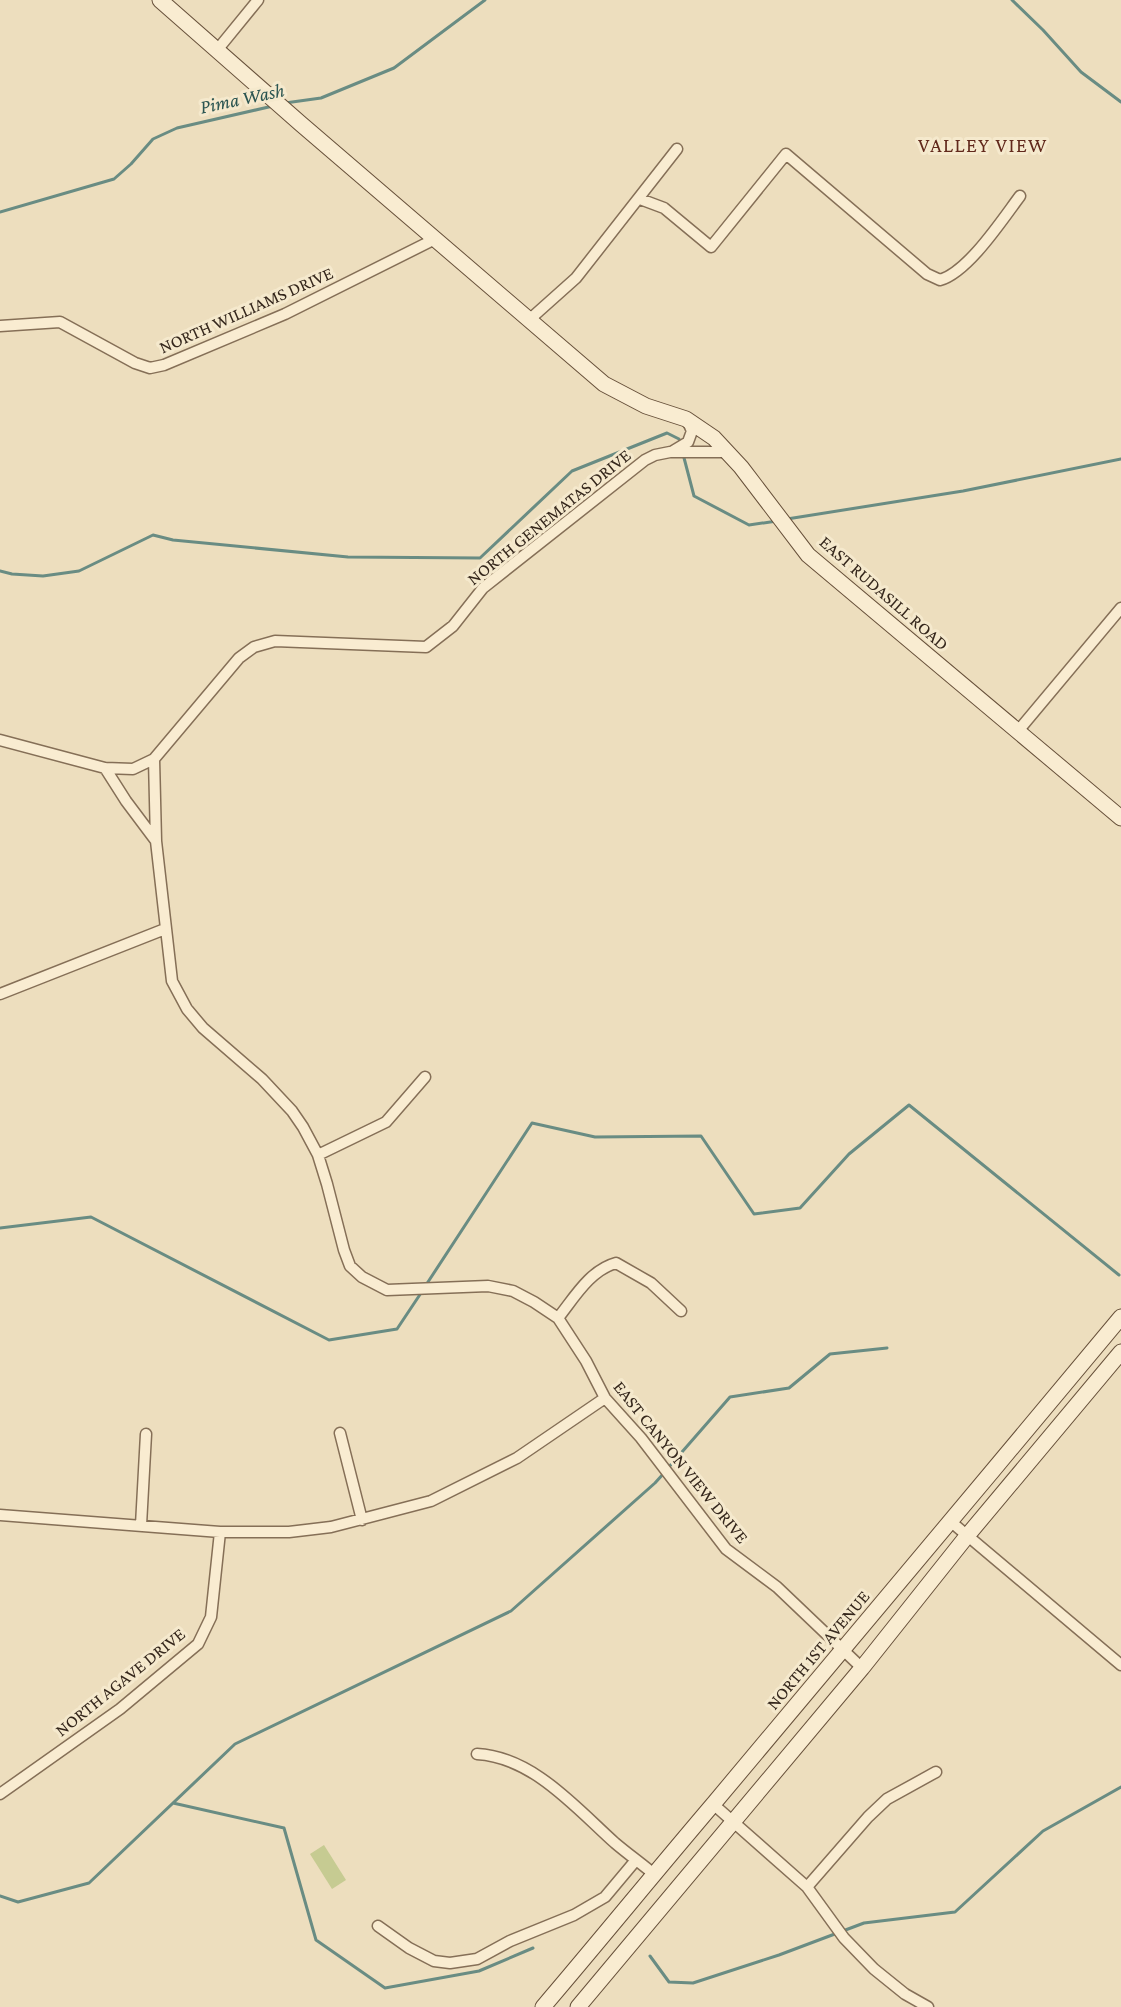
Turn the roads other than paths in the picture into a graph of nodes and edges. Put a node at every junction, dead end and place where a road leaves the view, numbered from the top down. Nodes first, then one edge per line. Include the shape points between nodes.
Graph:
1 (160, 0) edge
2 (258, 0) edge
3 (218, 49) junction
4 (677, 149) dead end
5 (1020, 196) dead end
6 (640, 199) junction
7 (435, 239) junction
8 (529, 320) junction
9 (0, 326) edge
10 (687, 420) junction
11 (727, 452) junction
12 (667, 453) junction
13 (1121, 608) edge
14 (1018, 731) junction
15 (0, 740) edge
16 (154, 759) junction
17 (105, 768) junction
18 (1121, 818) edge
19 (156, 841) junction
20 (165, 929) junction
21 (0, 994) edge
22 (425, 1077) dead end
23 (318, 1155) junction
24 (681, 1311) dead end
25 (1121, 1317) edge
26 (558, 1318) junction
27 (1121, 1352) edge
28 (605, 1398) junction
29 (340, 1433) dead end
30 (146, 1434) dead end
31 (0, 1515) edge
32 (362, 1520) junction
33 (950, 1521) junction
34 (141, 1525) junction
35 (220, 1532) junction
36 (967, 1536) junction
37 (842, 1651) junction
38 (1121, 1665) edge
39 (862, 1668) junction
40 (477, 1754) dead end
41 (936, 1772) dead end
42 (0, 1794) edge
43 (713, 1804) junction
44 (733, 1820) junction
45 (636, 1860) junction
46 (655, 1875) junction
47 (807, 1887) junction
48 (378, 1926) dead end
49 (543, 2007) edge
50 (578, 2007) edge
51 (928, 2007) edge

1 - 3 main road, EAST RUDASILL ROAD
2 - 3 street
3 - 7 main road, EAST RUDASILL ROAD
4 - 6 street
5 - 6 street via 986,242 950,277 940,280 927,274 786,153 711,247 664,208
6 - 8 street via 576,278
7 - 8 main road, EAST RUDASILL ROAD
7 - 9 street, NORTH WILLIAMS DRIVE via 285,314 150,368 60,322
8 - 10 main road, EAST RUDASILL ROAD via 604,384 646,406
10 - 11 main road, EAST RUDASILL ROAD
10 - 12 street via 692,431 688,442
11 - 12 street, NORTH GENEMATAS DRIVE
11 - 14 main road, EAST RUDASILL ROAD via 808,555
12 - 16 street, NORTH GENEMATAS DRIVE via 645,460 522,556 483,588 453,626 426,647 275,641 254,647 239,658
13 - 14 street
14 - 18 main road, EAST RUDASILL ROAD
15 - 17 street
16 - 17 street via 133,769
16 - 19 street, EAST CANYON VIEW DRIVE
17 - 19 street
19 - 20 street, EAST CANYON VIEW DRIVE
20 - 21 street
20 - 23 street, EAST CANYON VIEW DRIVE via 172,981 187,1009 292,1111
22 - 23 street via 386,1122
23 - 26 street, EAST CANYON VIEW DRIVE via 344,1250 350,1266 362,1277 387,1290 488,1286 513,1291
24 - 26 street via 651,1283 616,1263 594,1274
25 - 33 main road, NORTH 1ST AVENUE
26 - 28 street, EAST CANYON VIEW DRIVE
27 - 36 main road
28 - 32 street via 517,1458 431,1501
28 - 37 street, EAST CANYON VIEW DRIVE via 641,1438 726,1549 777,1587
29 - 32 street
30 - 34 street
31 - 34 street
32 - 35 street via 289,1532
33 - 36 street
33 - 37 main road, NORTH 1ST AVENUE
34 - 35 street
35 - 42 street, NORTH AGAVE DRIVE via 211,1617 198,1644 120,1708
36 - 38 street
36 - 39 main road
37 - 39 street, EAST CANYON VIEW DRIVE
37 - 43 main road, NORTH 1ST AVENUE
39 - 44 main road
40 - 45 street via 514,1764 535,1775
41 - 47 street via 887,1799
43 - 44 street
43 - 46 main road, NORTH 1ST AVENUE
44 - 47 street
44 - 50 main road
45 - 46 street
45 - 48 street via 605,1897 477,1959 434,1961
46 - 49 main road, NORTH 1ST AVENUE
47 - 51 street via 844,1938 874,1969

